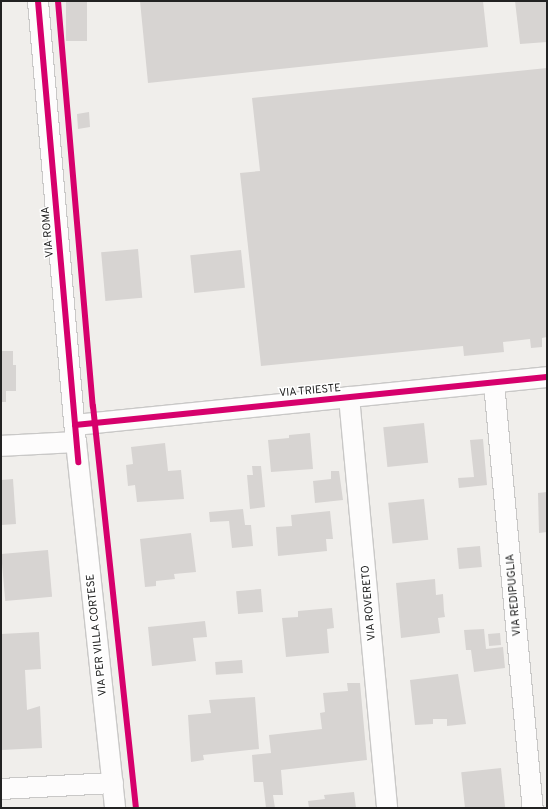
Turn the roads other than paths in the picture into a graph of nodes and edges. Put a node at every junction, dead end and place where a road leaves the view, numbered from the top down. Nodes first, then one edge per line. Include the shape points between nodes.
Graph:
1 (38, 1) edge
2 (547, 377) edge
3 (494, 383) junction
4 (349, 397) junction
5 (76, 434) junction
6 (1, 446) edge
7 (78, 462) joint
8 (113, 783) junction
9 (1, 789) edge
10 (115, 808) edge
11 (387, 808) edge
12 (533, 808) edge

1 - 5 street, VIA ROMA
2 - 3 street, VIA TRIESTE
3 - 4 street, VIA TRIESTE
3 - 12 street, VIA REDIPUGLIA
4 - 5 street, VIA TRIESTE
4 - 11 street, VIA ROVERETO
5 - 6 street, VIA TRIESTE
5 - 7 street, VIA ROMA
7 - 8 street, VIA PER VILLA CORTESE
8 - 9 street
8 - 10 street, VIA PER VILLA CORTESE

